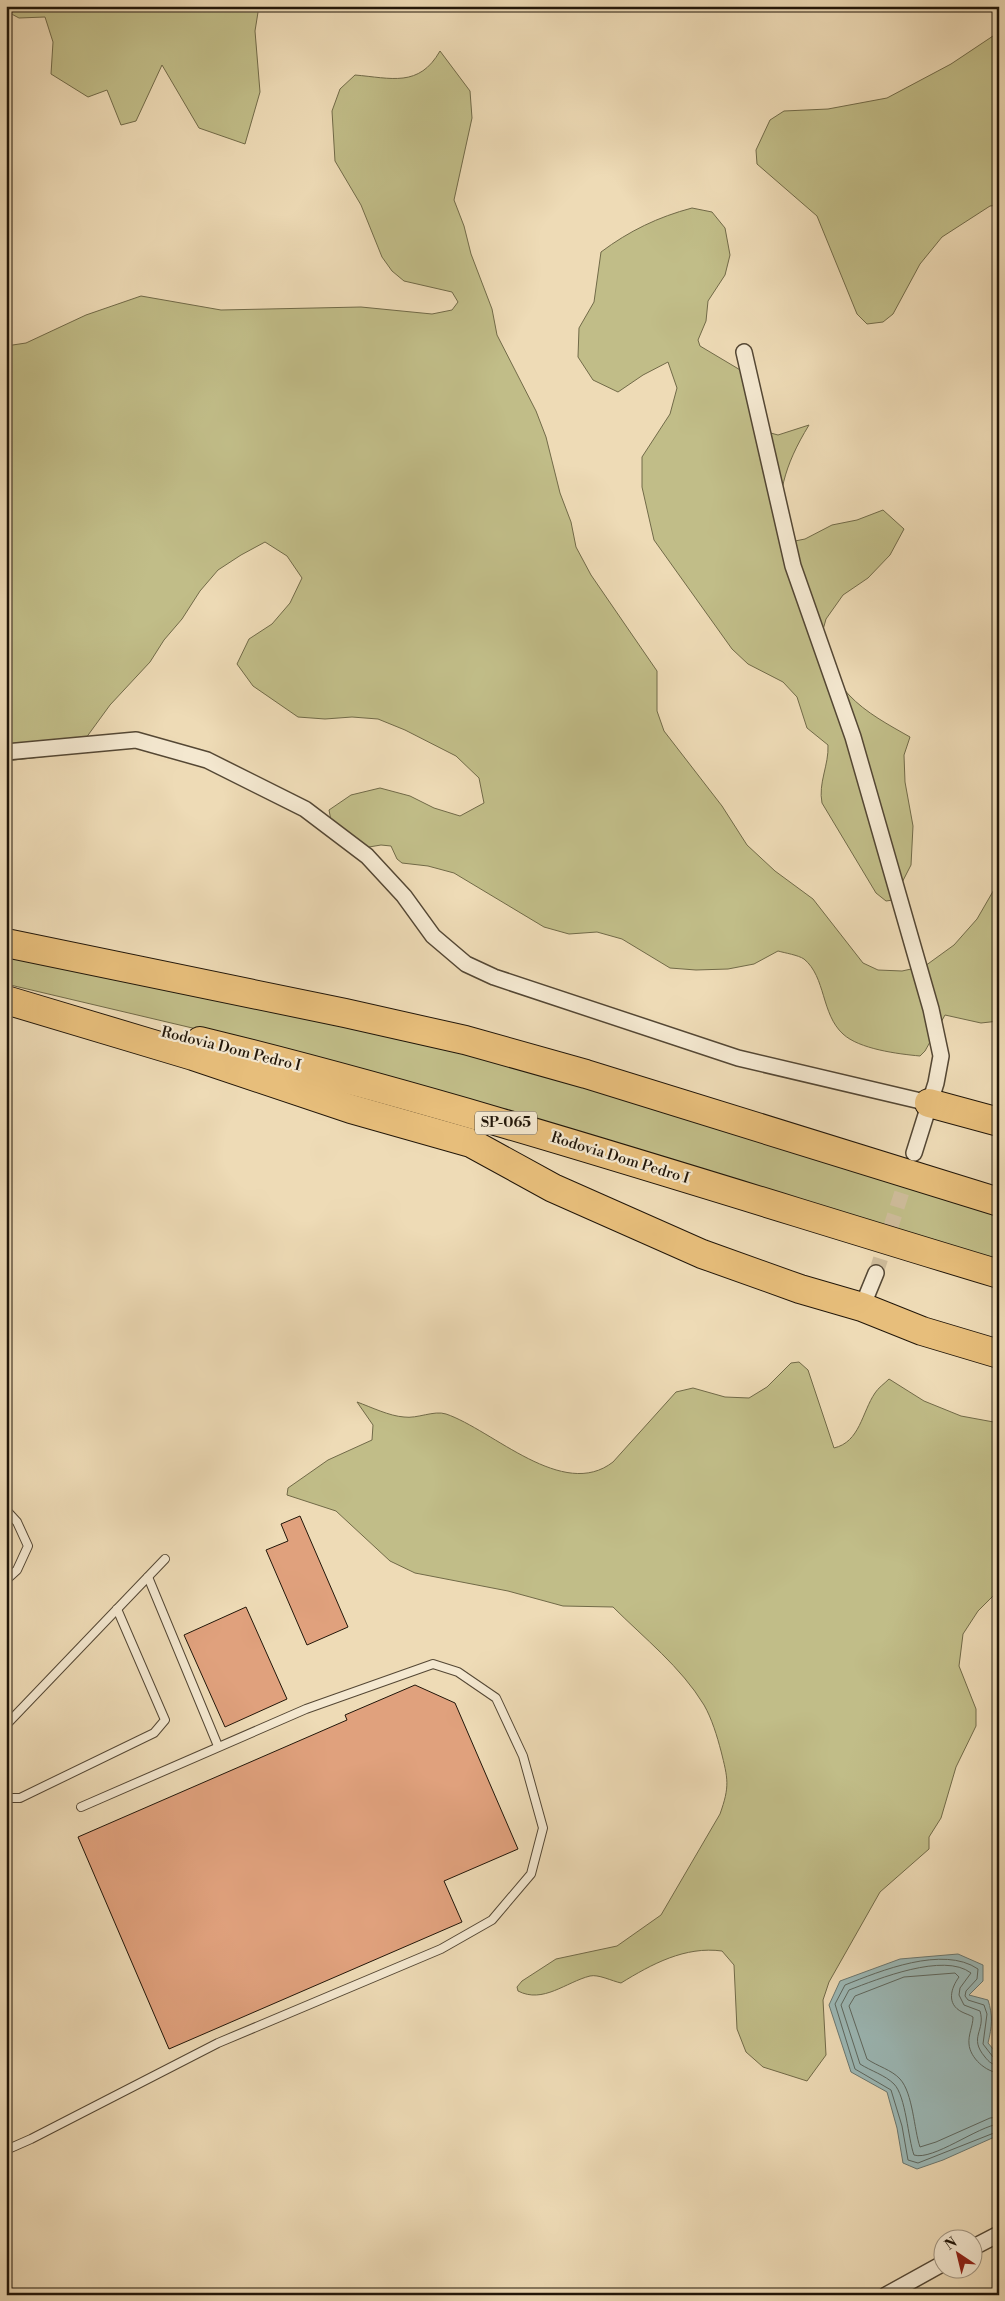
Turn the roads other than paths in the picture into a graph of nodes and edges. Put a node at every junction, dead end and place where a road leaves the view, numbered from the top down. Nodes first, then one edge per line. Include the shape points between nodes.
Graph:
1 (744, 352) dead end
2 (6, 752) edge
3 (6, 943) edge
4 (6, 994) edge
5 (6, 1000) edge
6 (929, 1104) junction
7 (999, 1122) edge
8 (914, 1153) tunnel mouth
9 (999, 1202) edge
10 (876, 1273) tunnel mouth
11 (999, 1274) edge
12 (862, 1307) junction
13 (999, 1354) edge
14 (6, 1510) edge
15 (165, 1559) dead end
16 (148, 1577) junction
17 (6, 1580) edge
18 (117, 1609) junction
19 (6, 1725) edge
20 (218, 1746) junction
21 (6, 1798) edge
22 (81, 1807) dead end
23 (6, 2150) edge
24 (999, 2234) edge
25 (982, 2243) edge
26 (932, 2270) edge
27 (886, 2295) edge

1 - 6 street via 793,566 853,737 931,1010 940,1056
2 - 6 street via 136,740 207,760 305,809 367,856 404,896 433,936 466,964 494,977 738,1058
3 - 9 highway via 345,1012 465,1040 586,1074
4 - 11 highway, Rodovia Dom Pedro I / SP-065 via 310,1068 499,1121
5 - 12 highway via 470,1143 553,1188 702,1254
6 - 7 highway
6 - 8 street
10 - 12 street
12 - 13 highway via 922,1331
14 - 17 lane via 18,1522 28,1546 17,1570
15 - 16 lane
16 - 18 lane
16 - 20 lane
18 - 19 lane
18 - 21 lane via 165,1720 154,1733 20,1798
20 - 22 lane
20 - 23 lane via 306,1709 433,1664 458,1672 496,1698 523,1756 543,1828 530,1874 492,1920 441,1949 218,2043
24 - 25 street
26 - 27 street

